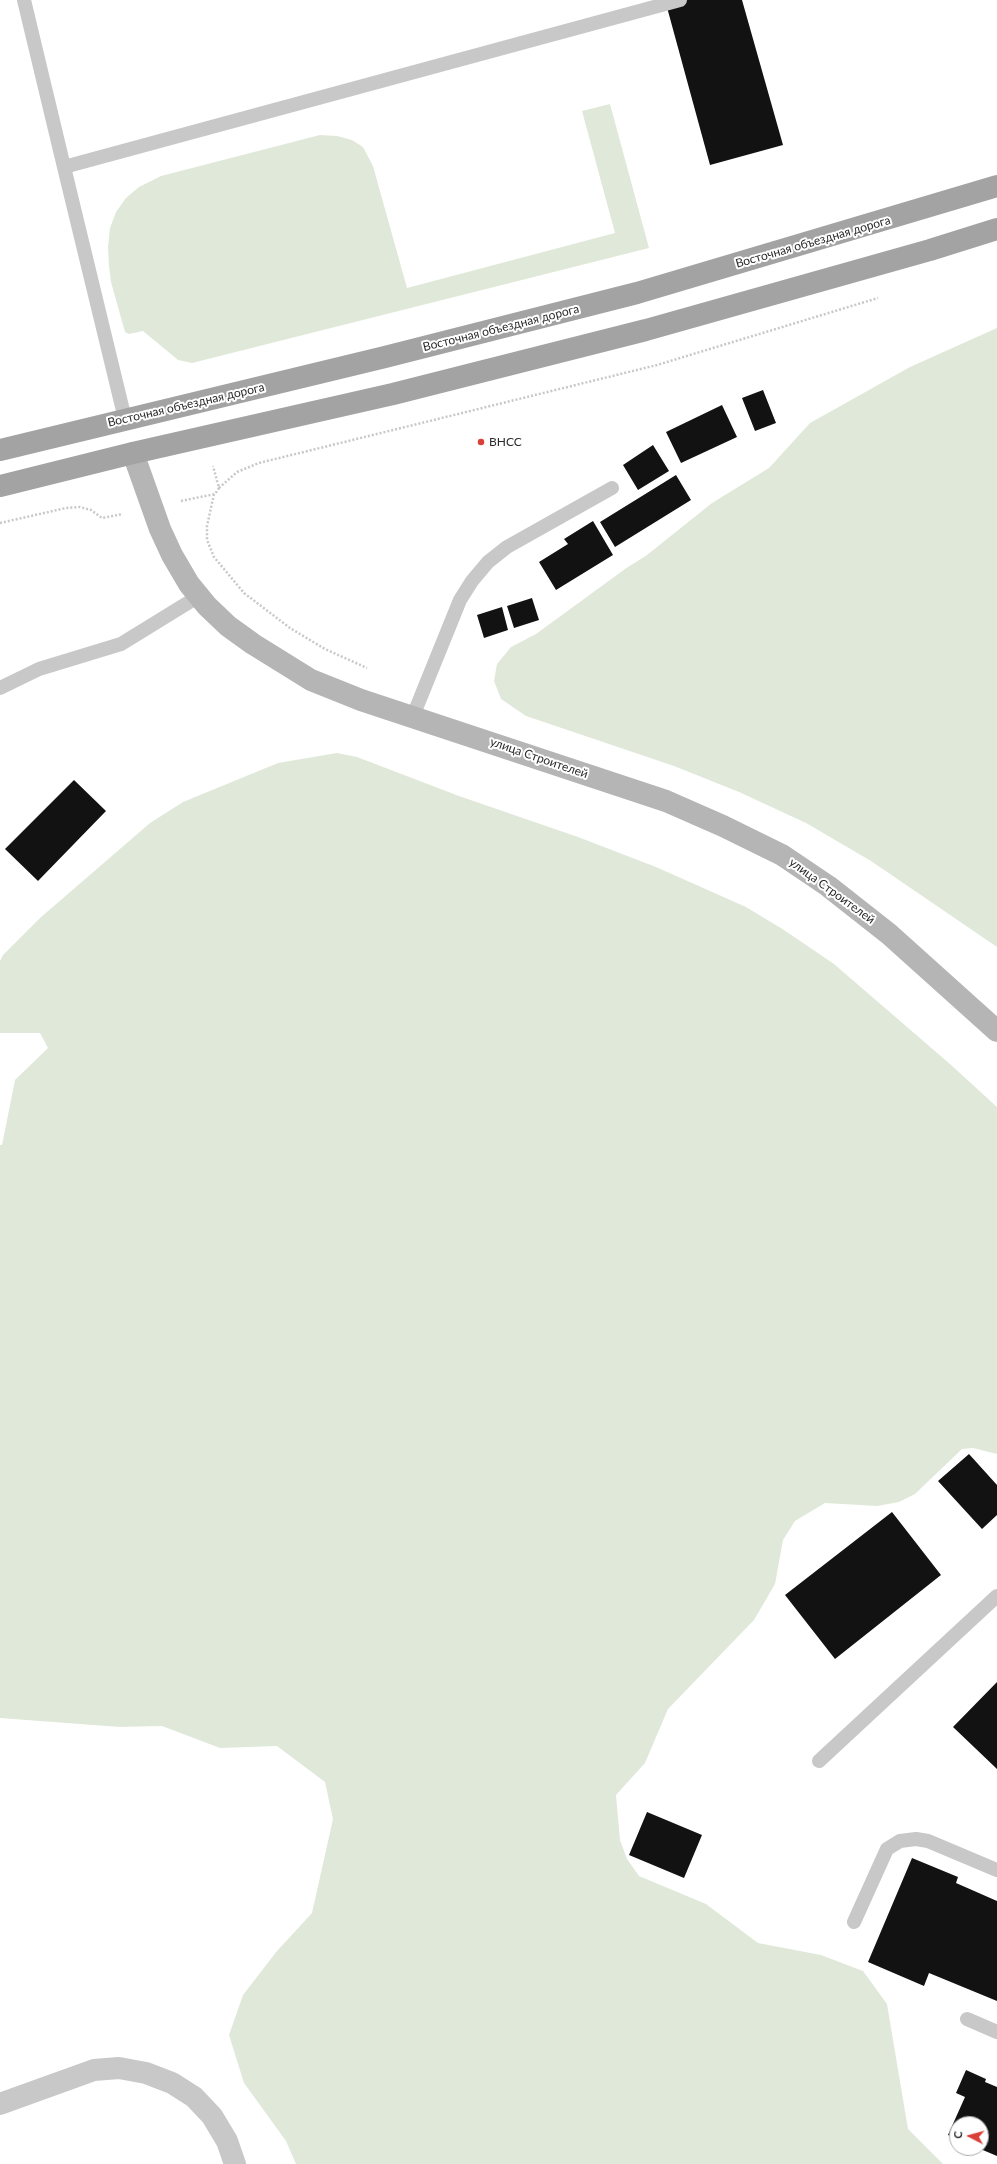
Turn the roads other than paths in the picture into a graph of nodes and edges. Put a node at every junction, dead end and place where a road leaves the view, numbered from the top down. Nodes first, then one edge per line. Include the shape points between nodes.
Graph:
1 (24, 0) edge
2 (680, 0) edge
3 (64, 166) junction
4 (997, 186) edge
5 (997, 229) edge
6 (125, 419) junction
7 (0, 450) edge
8 (133, 453) junction
9 (0, 486) edge
10 (612, 488) dead end
11 (199, 596) junction
12 (0, 688) edge
13 (413, 716) junction
14 (997, 1031) edge
15 (994, 1604) edge
16 (819, 1761) dead end
17 (997, 1870) edge
18 (854, 1922) dead end
19 (967, 2019) dead end
20 (997, 2032) edge
21 (0, 2104) edge
22 (235, 2164) edge

1 - 3 lane
2 - 3 lane
3 - 6 lane
4 - 6 main road, Восточная объездная дорога via 637,293
5 - 8 main road via 638,332 393,394
6 - 7 main road, Восточная объездная дорога
6 - 8 main road
8 - 9 main road
8 - 11 main road, улица Строителей via 169,548 189,584
10 - 13 lane via 506,547 488,562 460,600
11 - 12 lane via 121,644 39,669
11 - 13 main road, улица Строителей via 228,626 276,660 318,682 361,700
13 - 14 main road, улица Строителей via 666,801 782,855 828,886 889,934
15 - 16 lane
17 - 18 lane via 928,1842 916,1839 900,1841 887,1849
19 - 20 lane
21 - 22 street via 94,2070 119,2068 146,2074 172,2083 199,2102 212,2116 227,2141

